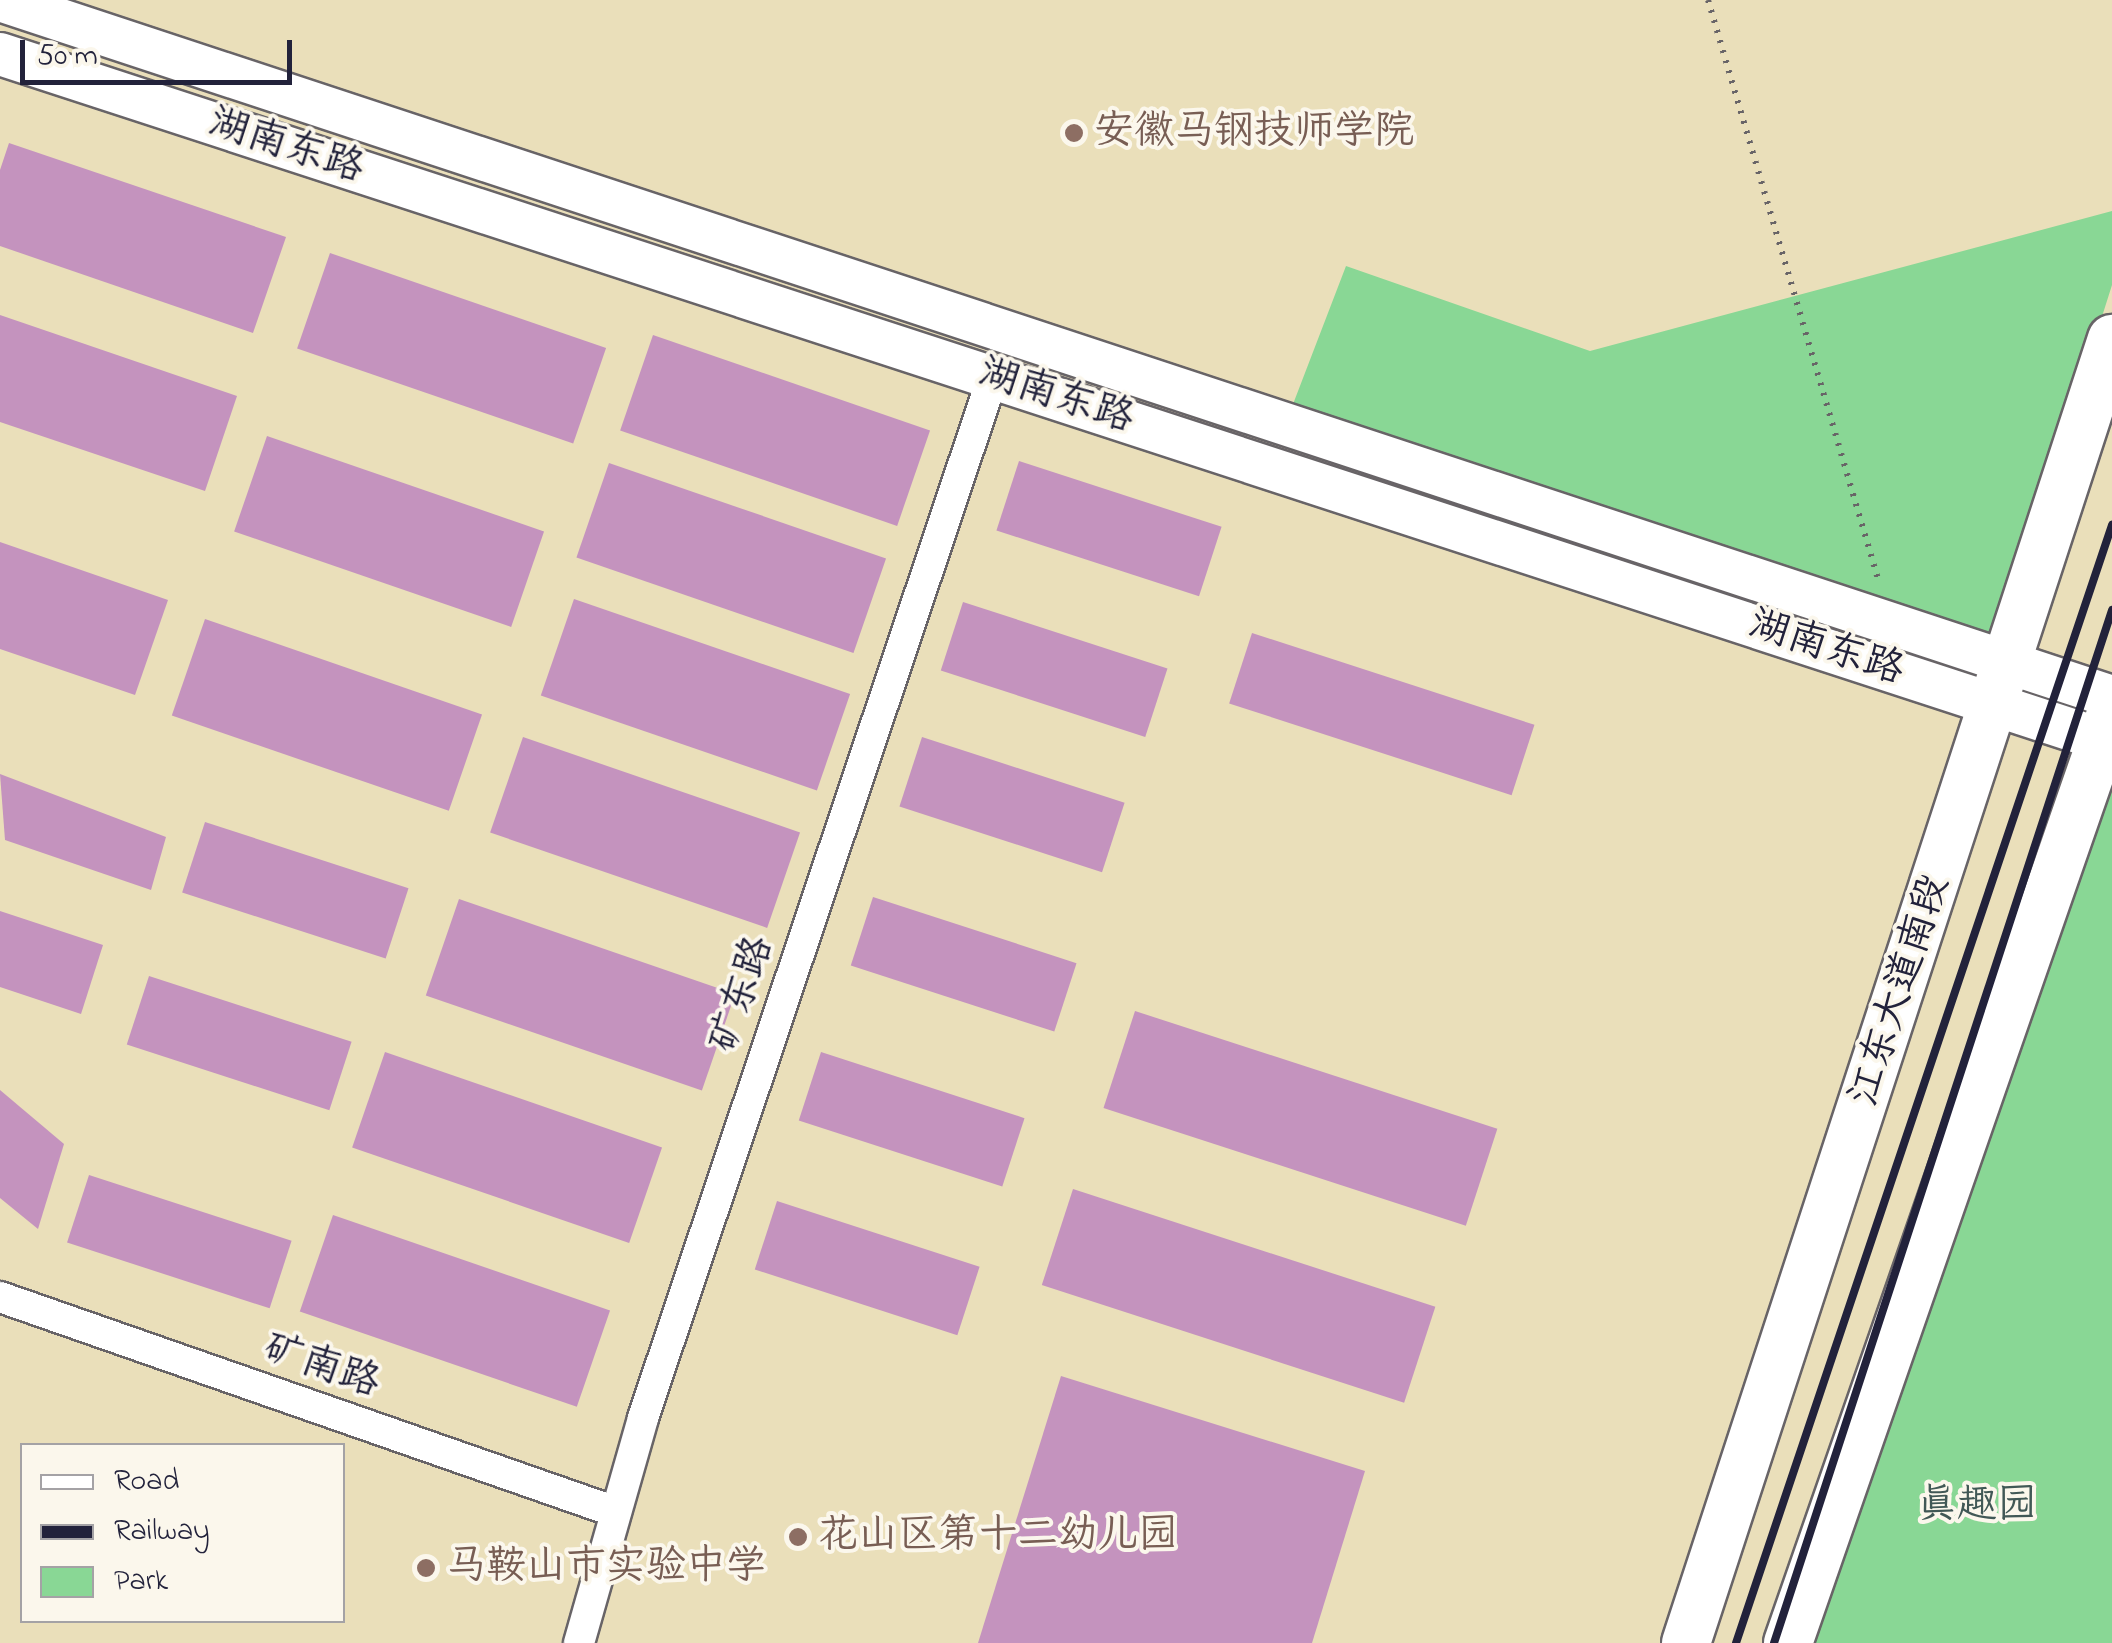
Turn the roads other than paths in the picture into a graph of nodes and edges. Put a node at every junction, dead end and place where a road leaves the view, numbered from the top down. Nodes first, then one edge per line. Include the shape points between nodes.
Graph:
1 (0, 0) edge
2 (0, 54) edge
3 (2112, 339) edge
4 (993, 376) junction
5 (2009, 662) junction
6 (2110, 723) edge
7 (0, 1297) edge
8 (616, 1512) junction
9 (579, 1643) edge
10 (1686, 1643) edge
11 (1788, 1643) edge

1 - 5 main road
2 - 4 main road, 湖南东路
3 - 5 main road, 江东大道南段
4 - 6 main road, 湖南东路
4 - 8 street, 矿东路
5 - 6 main road
5 - 10 main road, 江东大道南段
6 - 11 main road
7 - 8 street, 矿南路
8 - 9 street, 矿东路

